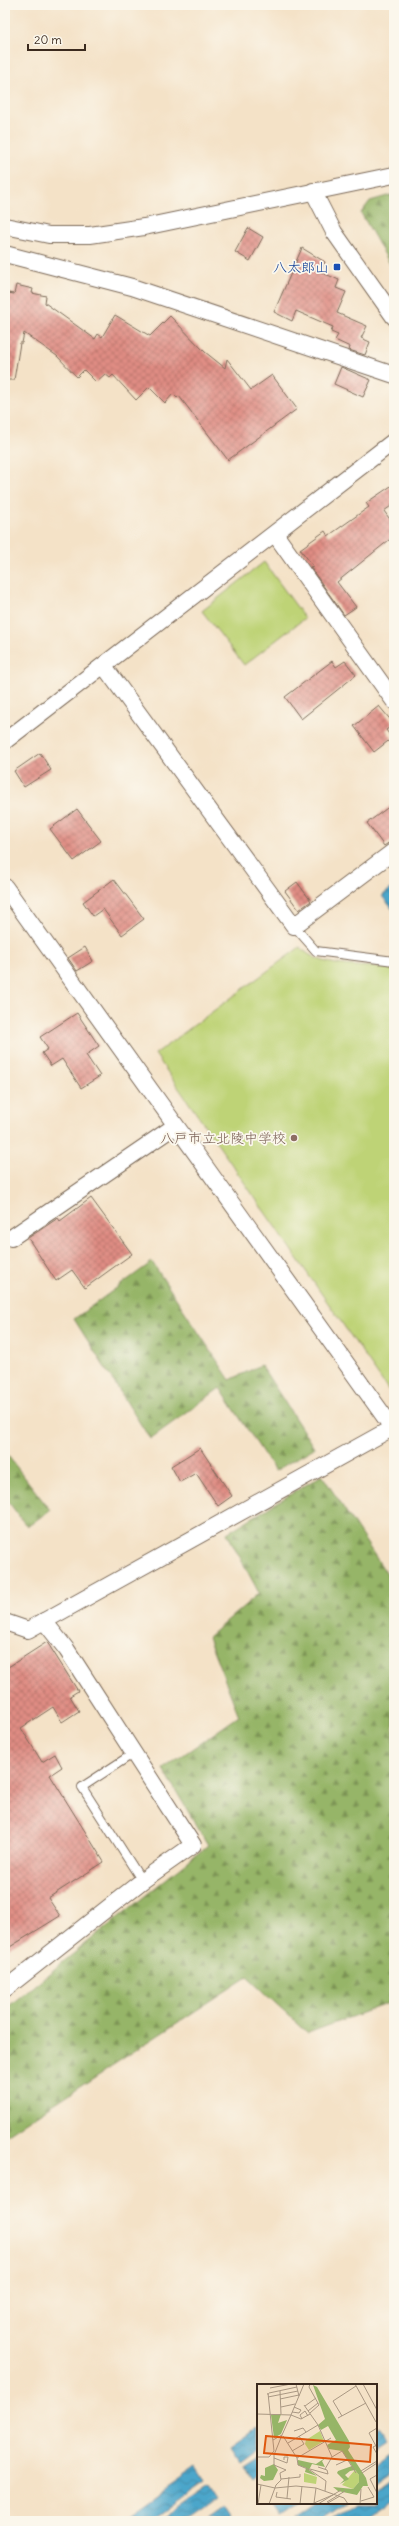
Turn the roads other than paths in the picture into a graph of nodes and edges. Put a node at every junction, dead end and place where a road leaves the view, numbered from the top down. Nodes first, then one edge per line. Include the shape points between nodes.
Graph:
1 (394, 175) edge
2 (312, 191) junction
3 (6, 229) edge
4 (5, 254) edge
5 (394, 318) edge
6 (394, 375) edge
7 (394, 441) edge
8 (275, 534) junction
9 (104, 666) junction
10 (394, 701) edge
11 (5, 741) edge
12 (394, 851) edge
13 (5, 887) edge
14 (294, 926) junction
15 (394, 961) edge
16 (175, 1126) junction
17 (11, 1238) dead end
18 (393, 1428) edge
19 (44, 1621) junction
20 (5, 1622) edge
21 (134, 1753) junction
22 (142, 1881) junction
23 (6, 1986) edge

1 - 2 street
2 - 3 street via 144,227 90,235 49,235
2 - 5 street via 334,232
4 - 6 street via 132,287
7 - 8 street
8 - 9 street
8 - 10 street
9 - 11 street
9 - 14 street
12 - 14 street
13 - 16 street
14 - 15 lane via 316,951
16 - 17 street
16 - 18 street
18 - 19 street
19 - 20 street via 28,1630
19 - 21 street via 67,1650
21 - 22 street via 193,1845
21 - 22 lane via 82,1788
22 - 23 street

